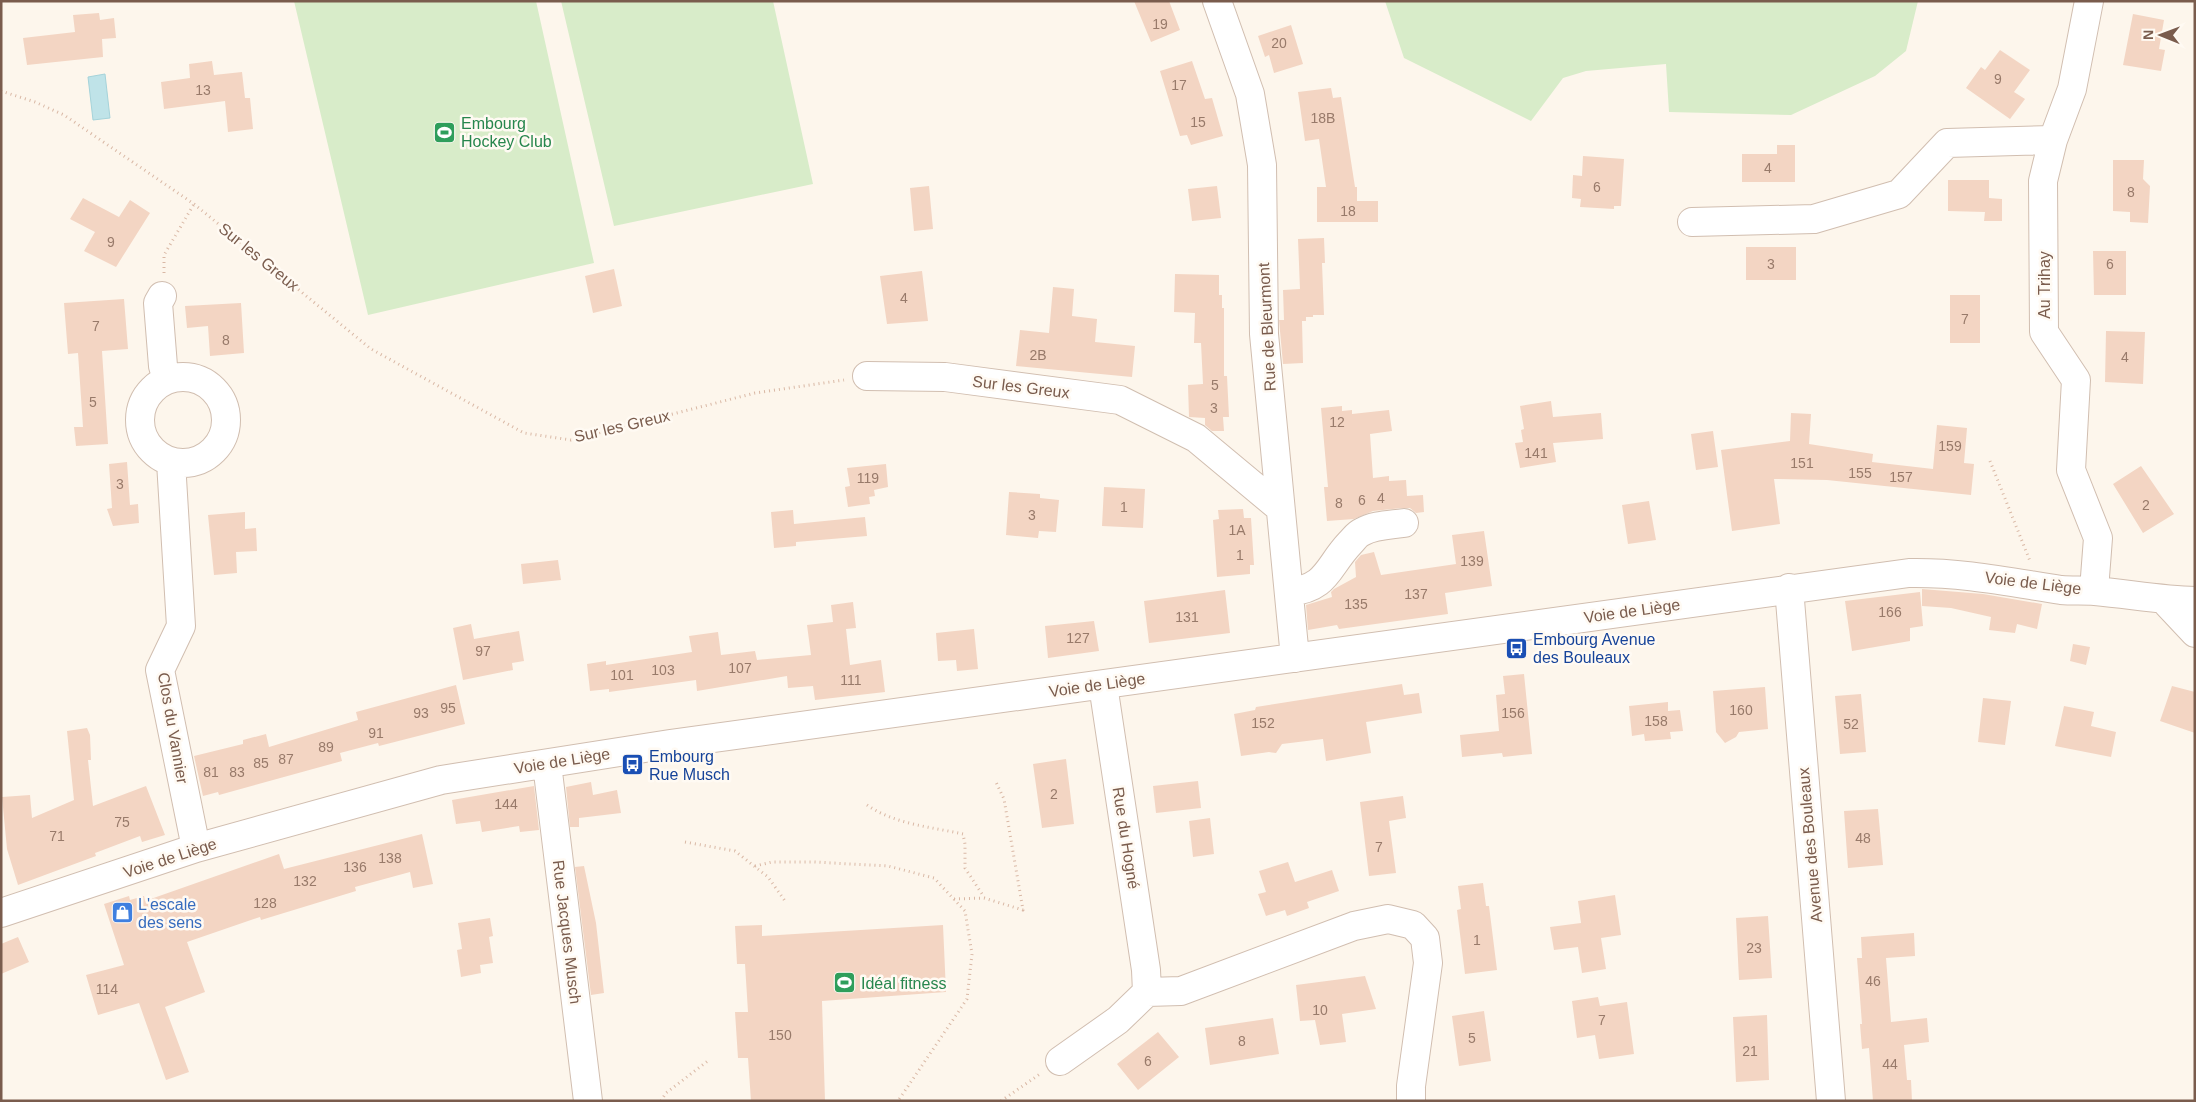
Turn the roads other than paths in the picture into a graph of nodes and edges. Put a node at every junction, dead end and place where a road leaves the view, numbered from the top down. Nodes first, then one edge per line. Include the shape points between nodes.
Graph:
1 (1216, 1) edge
2 (2089, 1) edge
3 (2053, 140) junction
4 (1692, 222) dead end
5 (162, 296) road end
6 (866, 376) road end
7 (167, 380) junction
8 (171, 462) junction
9 (1280, 508) junction
10 (1404, 523) dead end
11 (1790, 588) junction
12 (2094, 590) junction
13 (1289, 592) junction
14 (2164, 600) junction
15 (2195, 601) edge
16 (2195, 633) edge
17 (1295, 658) junction
18 (1103, 685) junction
19 (547, 764) junction
20 (196, 848) junction
21 (1, 913) edge
22 (1147, 992) junction
23 (1060, 1062) road end
24 (588, 1101) edge
25 (1411, 1101) edge
26 (1831, 1101) edge

1 - 9 street, Rue de Bleurmont via 1250,94 1262,165 1264,334
2 - 3 street, Au Trihay via 2072,89
3 - 4 street via 1947,143 1899,194 1814,219
3 - 12 street, Au Trihay via 2043,180 2044,332 2076,380 2071,470 2098,538
5 - 7 street via 158,303
6 - 9 street, Sur les Greux via 945,377 1120,400 1196,438
7 - 8 street via 149,393 144,401 140,428 152,450
7 - 8 street via 191,377 202,381 214,390 224,407 226,422 221,440 209,454 196,462
8 - 20 street, Clos du Vannier via 181,626 160,670
9 - 13 street, Rue de Bleurmont
10 - 13 street via 1377,526 1361,532 1344,549 1324,578 1307,590
11 - 12 street, Voie de Liège via 1942,572 2062,590
11 - 17 street, Voie de Liège
11 - 26 street, Avenue des Bouleaux
12 - 14 street, Voie de Liège
13 - 17 street, Rue de Bleurmont
14 - 15 street, Voie de Liège
14 - 16 street
17 - 18 street, Voie de Liège
18 - 19 street, Voie de Liège
18 - 22 street, Rue du Hogné
19 - 20 street, Voie de Liège via 441,780
19 - 24 street, Rue Jacques Musch
20 - 21 street, Voie de Liège
22 - 23 street via 1118,1020
22 - 25 street via 1181,991 1354,926 1388,919 1413,925 1425,938 1428,962

